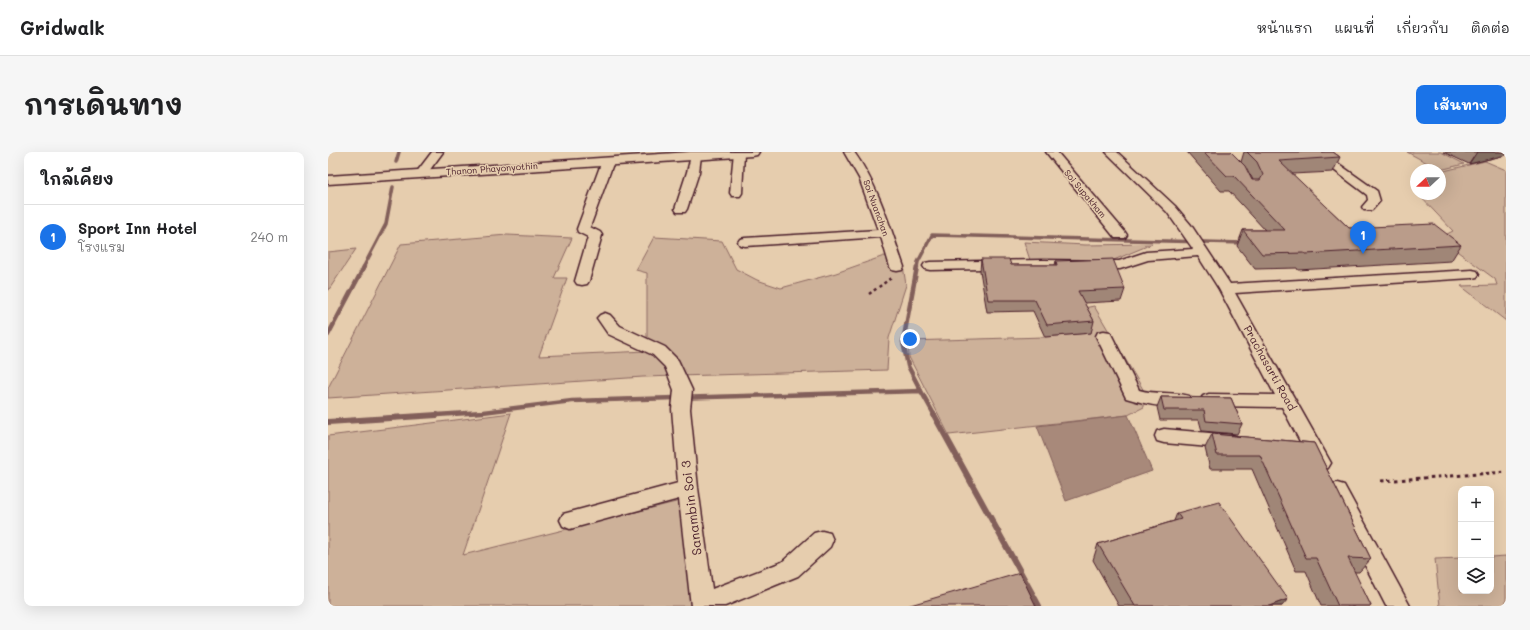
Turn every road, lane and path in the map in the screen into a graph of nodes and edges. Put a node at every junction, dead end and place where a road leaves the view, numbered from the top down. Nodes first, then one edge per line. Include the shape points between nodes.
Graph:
1 (438, 152) edge
2 (746, 152) edge
3 (848, 152) edge
4 (1051, 152) edge
5 (1111, 152) edge
6 (1315, 152) edge
7 (705, 154) edge
8 (608, 161) junction
9 (422, 173) junction
10 (328, 180) edge
11 (736, 193) dead end
12 (1368, 207) dead end
13 (681, 209) dead end
14 (885, 233) junction
15 (1120, 235) dead end
16 (745, 242) dead end
17 (1198, 245) junction
18 (930, 266) dead end
19 (896, 267) joint
20 (1472, 274) dead end
21 (582, 281) dead end
22 (1226, 288) junction
23 (868, 294) dead end
24 (605, 318) dead end
25 (1104, 336) dead end
26 (1287, 401) junction
27 (1164, 436) dead end
28 (1252, 443) edge
29 (1294, 447) edge
30 (1314, 448) junction
31 (1506, 472) edge
32 (1381, 481) dead end
33 (688, 488) junction
34 (570, 520) dead end
35 (822, 540) dead end
36 (703, 605) edge
37 (1398, 606) edge

1 - 9 street
2 - 7 main road, Thanon Phayonyothin
2 - 11 street
3 - 14 street, Soi Nuanchan via 858,164 872,193
4 - 15 street, Soi Supakham
5 - 17 street, Prachasarti Road via 1171,209
6 - 12 street via 1372,194 1374,201
7 - 8 main road, Thanon Phayonyothin
7 - 13 street via 693,172
8 - 9 main road, Thanon Phayonyothin
8 - 21 street via 583,229 595,235
9 - 10 main road, Thanon Phayonyothin
14 - 16 street
14 - 19 street, Soi Nuanchan
17 - 18 street via 1146,256 1120,265
17 - 22 street, Prachasarti Road
19 - 23 path via 894,276
20 - 22 street
22 - 26 street, Prachasarti Road
24 - 33 street, Sanambin Soi 3 via 614,330 659,351 672,364 683,390 681,402
25 - 26 street via 1132,394 1149,400
26 - 30 street, Prachasarti Road
27 - 28 street
29 - 30 street
30 - 37 street, Prachasarti Road
31 - 32 path
33 - 34 street
33 - 36 street, Sanambin Soi 3
35 - 36 street via 790,569

